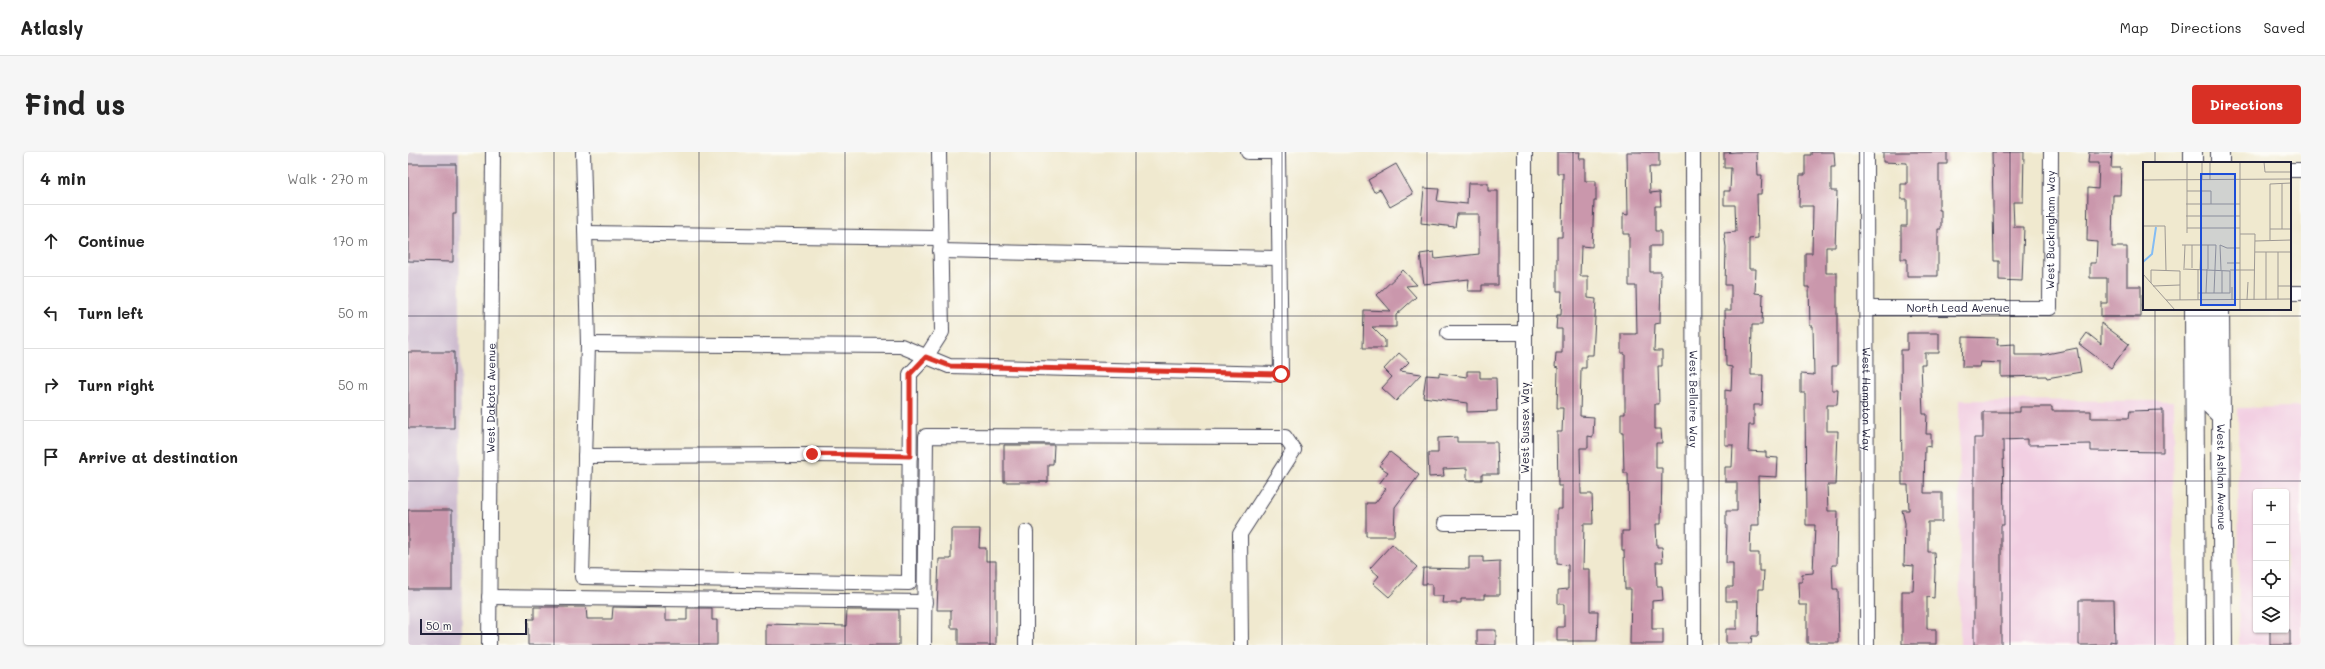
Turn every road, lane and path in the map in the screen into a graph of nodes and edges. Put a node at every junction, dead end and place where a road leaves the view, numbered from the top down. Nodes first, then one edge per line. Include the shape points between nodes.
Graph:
1 (493, 152) edge
2 (583, 152) edge
3 (939, 152) edge
4 (1248, 152) edge
5 (1278, 152) edge
6 (1525, 152) edge
7 (1693, 152) edge
8 (1866, 152) edge
9 (2051, 152) edge
10 (586, 233) junction
11 (940, 245) junction
12 (1279, 258) junction
13 (2301, 293) edge
14 (2291, 294) edge
15 (1866, 308) junction
16 (2050, 308) joint
17 (2194, 310) edge
18 (2206, 310) edge
19 (2220, 310) edge
20 (1448, 333) dead end
21 (1525, 333) junction
22 (588, 344) junction
23 (926, 357) junction
24 (2221, 416) junction
25 (585, 456) junction
26 (910, 456) junction
27 (1445, 523) dead end
28 (1525, 523) junction
29 (1026, 532) dead end
30 (489, 597) junction
31 (925, 602) junction
32 (489, 645) edge
33 (924, 645) edge
34 (1026, 645) edge
35 (1241, 645) edge
36 (1525, 645) edge
37 (1694, 645) edge
38 (1867, 645) edge
39 (2196, 645) edge
40 (2223, 645) edge

1 - 30 street, West Dakota Avenue
2 - 10 street
3 - 11 street
4 - 5 street
5 - 12 street
6 - 21 street, West Sussex Way
7 - 37 street, West Bellaire Way
8 - 15 street, West Hampton Way
9 - 16 street, West Buckingham Way
10 - 11 street
10 - 22 street
11 - 12 street
11 - 23 street via 942,332
12 - 23 street via 1281,374 950,366
13 - 14 street
15 - 16 street, North Lead Avenue
15 - 38 street, West Hampton Way
17 - 39 main road
18 - 24 main road via 2208,397 2210,406
19 - 24 main road, West Ashlan Avenue
20 - 21 street
21 - 28 street, West Sussex Way
22 - 23 street via 901,346
22 - 25 street
23 - 26 street via 910,374
24 - 40 main road, West Ashlan Avenue
25 - 26 street
25 - 26 street via 582,577 909,582
27 - 28 street
28 - 36 street, West Sussex Way
29 - 34 street
30 - 31 street
30 - 32 street, West Dakota Avenue
31 - 33 street
31 - 35 street via 926,436 1285,437 1294,450 1240,534

